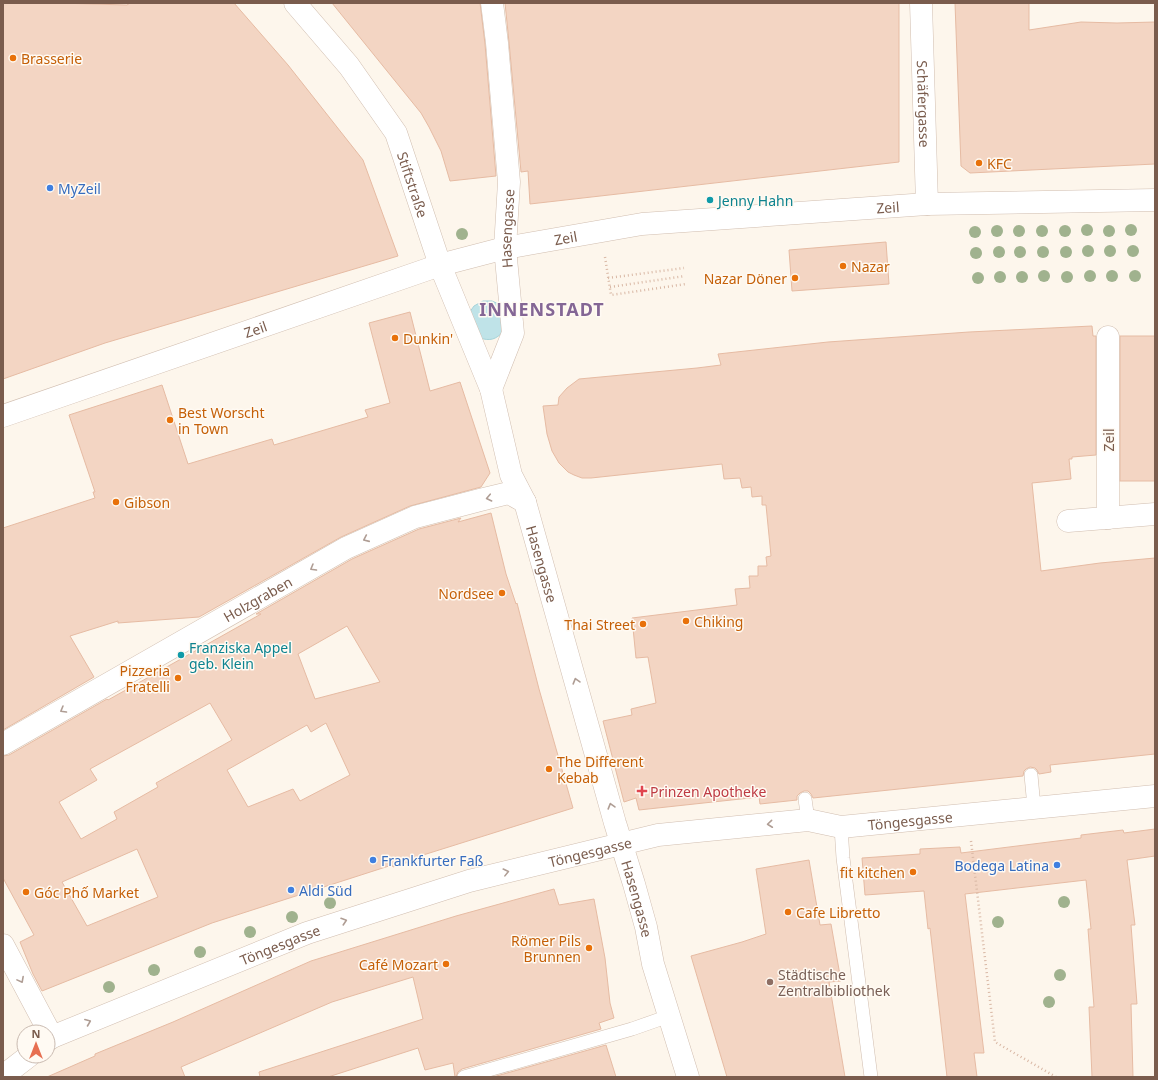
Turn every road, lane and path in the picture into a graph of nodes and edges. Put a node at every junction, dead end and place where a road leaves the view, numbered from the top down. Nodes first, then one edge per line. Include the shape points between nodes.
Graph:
1 (295, 3) edge
2 (492, 3) edge
3 (921, 3) edge
4 (1155, 200) edge
5 (926, 204) junction
6 (601, 231) junction
7 (505, 248) junction
8 (440, 265) junction
9 (684, 268) dead end
10 (685, 276) dead end
11 (608, 278) junction
12 (686, 284) dead end
13 (610, 287) junction
14 (1108, 337) dead end
15 (491, 389) junction
16 (3, 416) edge
17 (525, 502) junction
18 (1155, 514) edge
19 (1108, 518) junction
20 (1068, 521) dead end
21 (3, 744) edge
22 (1030, 775) dead end
23 (1155, 796) edge
24 (805, 799) dead end
25 (1034, 807) junction
26 (808, 820) junction
27 (841, 827) junction
28 (971, 838) dead end
29 (622, 844) junction
30 (3, 945) edge
31 (669, 1016) junction
32 (42, 1024) edge
33 (56, 1037) edge
34 (19, 1064) edge
35 (3, 1076) edge
36 (464, 1077) edge
37 (688, 1077) edge
38 (871, 1077) edge
39 (1056, 1077) edge

1 - 8 street, Stiftstraße via 349,66 396,134
2 - 7 street, Hasengasse via 509,182
3 - 5 street, Schäfergasse
4 - 5 street, Zeil
5 - 6 street, Zeil via 642,224
6 - 7 street, Zeil
6 - 11 path
7 - 8 street, Zeil
7 - 15 street, Hasengasse via 513,332
8 - 15 street, Stiftstraße
8 - 16 street, Zeil
9 - 11 path
10 - 13 path
11 - 13 path
12 - 13 path via 611,295
14 - 19 street, Zeil
15 - 17 street, Hasengasse via 511,475
17 -> 21 street, Holzgraben via 509,493 480,500 415,517 346,548
29 -> 17 street, Hasengasse
18 - 19 street
19 - 20 street
22 - 25 lane
23 - 25 street, Töngesgasse
24 - 26 lane
25 - 27 street, Töngesgasse
26 - 27 street, Töngesgasse
26 -> 29 street, Töngesgasse via 658,835
27 - 38 lane
28 - 39 path via 994,1042
29 - 31 street, Hasengasse
33 -> 29 street, Töngesgasse via 307,933 469,881
30 -> 32 street
31 - 36 lane
31 - 37 street, Hasengasse
34 - 35 street

